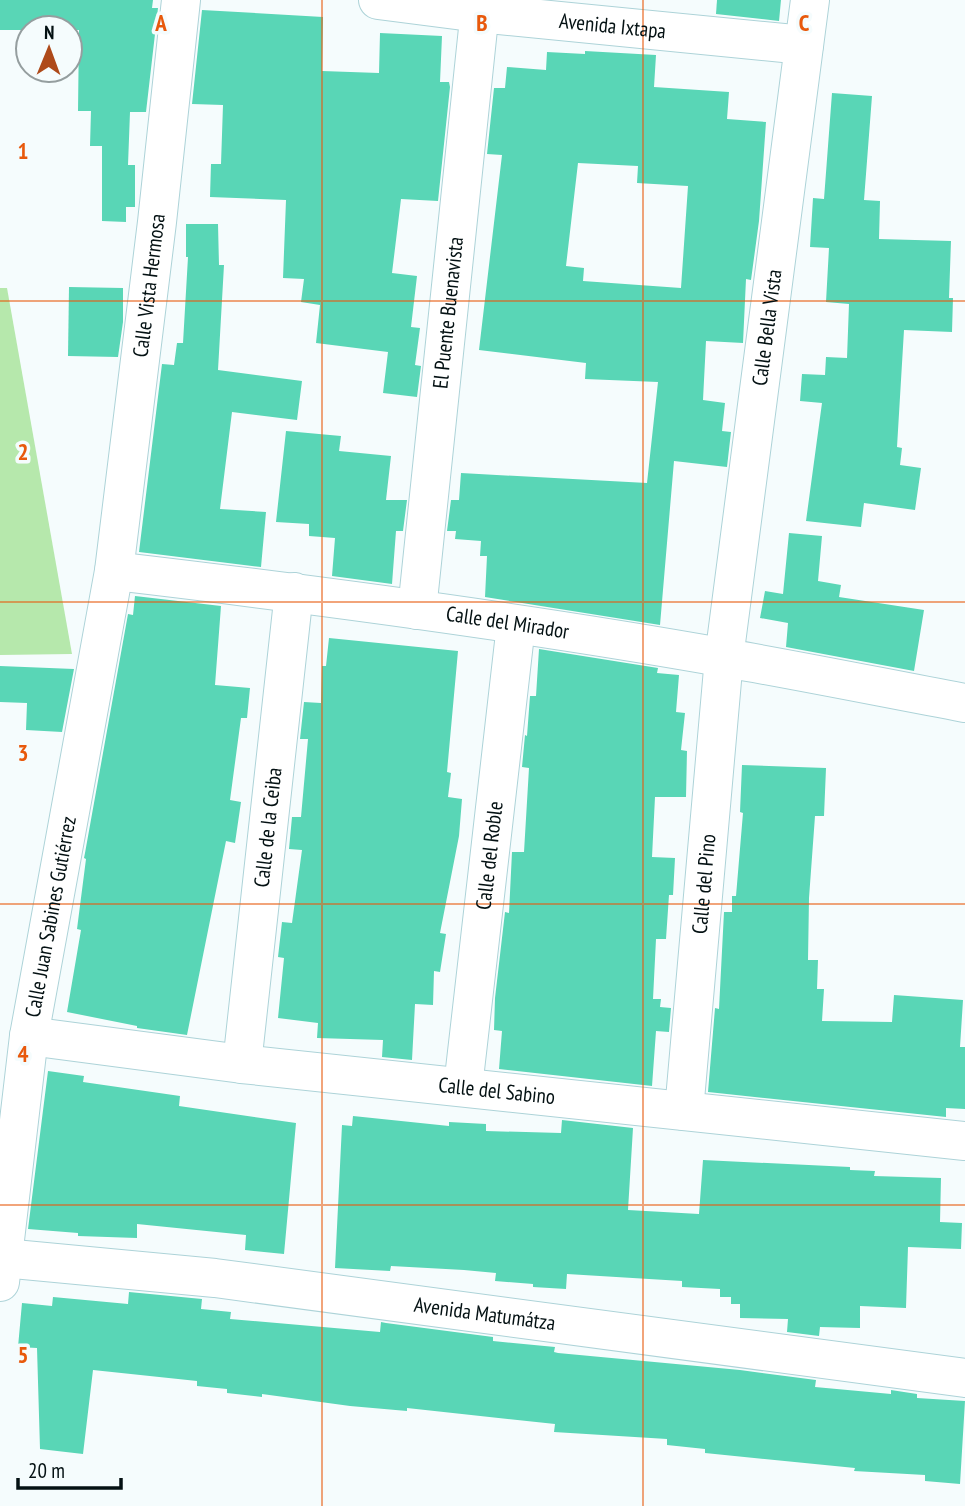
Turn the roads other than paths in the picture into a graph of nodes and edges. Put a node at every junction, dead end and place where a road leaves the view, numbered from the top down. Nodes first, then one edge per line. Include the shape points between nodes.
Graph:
1 (181, 0) edge
2 (379, 0) edge
3 (810, 0) edge
4 (480, 6) edge
5 (804, 45) junction
6 (114, 571) junction
7 (294, 592) junction
8 (417, 610) junction
9 (516, 625) junction
10 (724, 658) junction
11 (965, 703) edge
12 (29, 1036) junction
13 (242, 1064) junction
14 (463, 1087) junction
15 (684, 1111) junction
16 (965, 1140) edge
17 (2, 1250) edge
18 (965, 1378) edge

1 - 6 street, Calle Vista Hermosa
2 - 4 street, Avenida Ixtapa
3 - 5 street, Calle Bella Vista
4 - 5 street, Avenida Ixtapa
4 - 8 street, El Puente Buenavista
5 - 10 street, Calle Bella Vista
6 - 7 street, Calle del Mirador
6 - 12 street, Calle Juan Sabines Gutiérrez
7 - 8 street, Calle del Mirador
7 - 13 street, Calle de la Ceiba
8 - 9 street, Calle del Mirador
9 - 10 street, Calle del Mirador
9 - 14 street, Calle del Roble
10 - 11 street, Calle del Mirador
10 - 15 street, Calle del Pino
12 - 13 street, Calle del Sabino
12 - 17 street, Calle Juan Sabines Gutiérrez
13 - 14 street, Calle del Sabino
14 - 15 street, Calle del Sabino
15 - 16 street, Calle del Sabino
17 - 18 street, Avenida Matumátza

